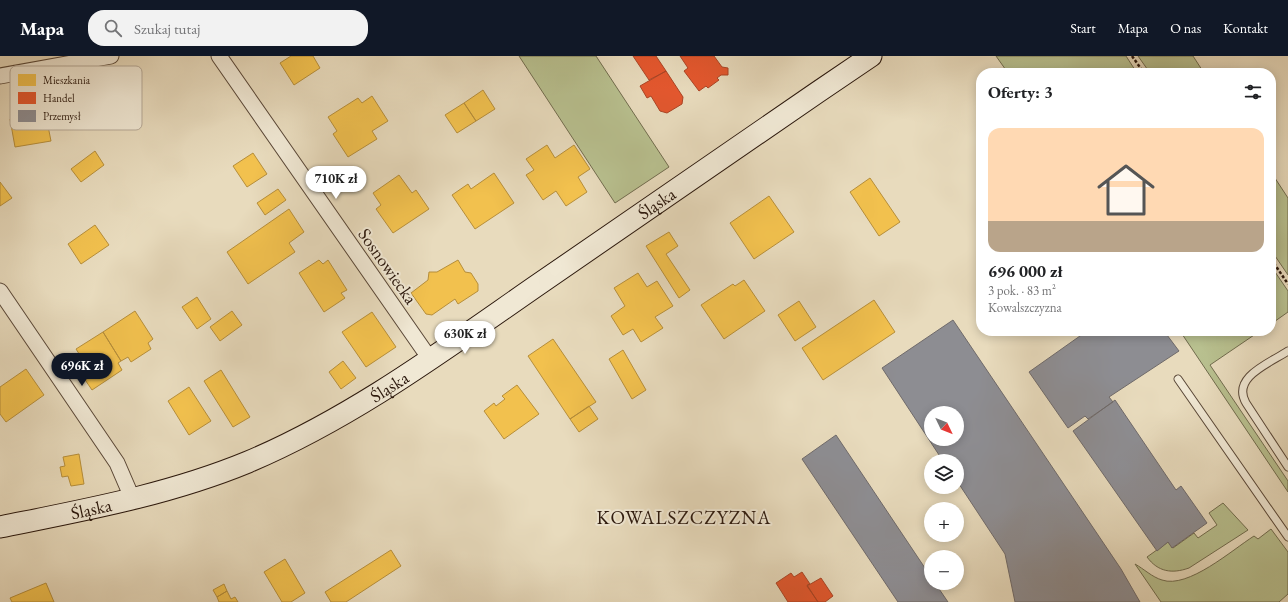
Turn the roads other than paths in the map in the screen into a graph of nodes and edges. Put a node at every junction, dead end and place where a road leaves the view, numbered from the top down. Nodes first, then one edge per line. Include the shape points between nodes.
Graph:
1 (111, 56) edge
2 (219, 56) edge
3 (872, 56) edge
4 (56, 66) edge
5 (10, 74) edge
6 (0, 76) edge
7 (0, 291) edge
8 (1288, 351) edge
9 (430, 359) junction
10 (1178, 379) dead end
11 (1288, 467) edge
12 (133, 500) junction
13 (0, 527) edge
14 (1288, 537) edge

1 - 4 street
2 - 9 street, Sosnowiecka
3 - 9 street, Śląska
5 - 6 street
7 - 12 street via 117,463
8 - 11 lane via 1249,376 1241,387 1242,397
9 - 12 street, Śląska via 359,406 284,446 210,477
10 - 14 lane
12 - 13 street, Śląska

